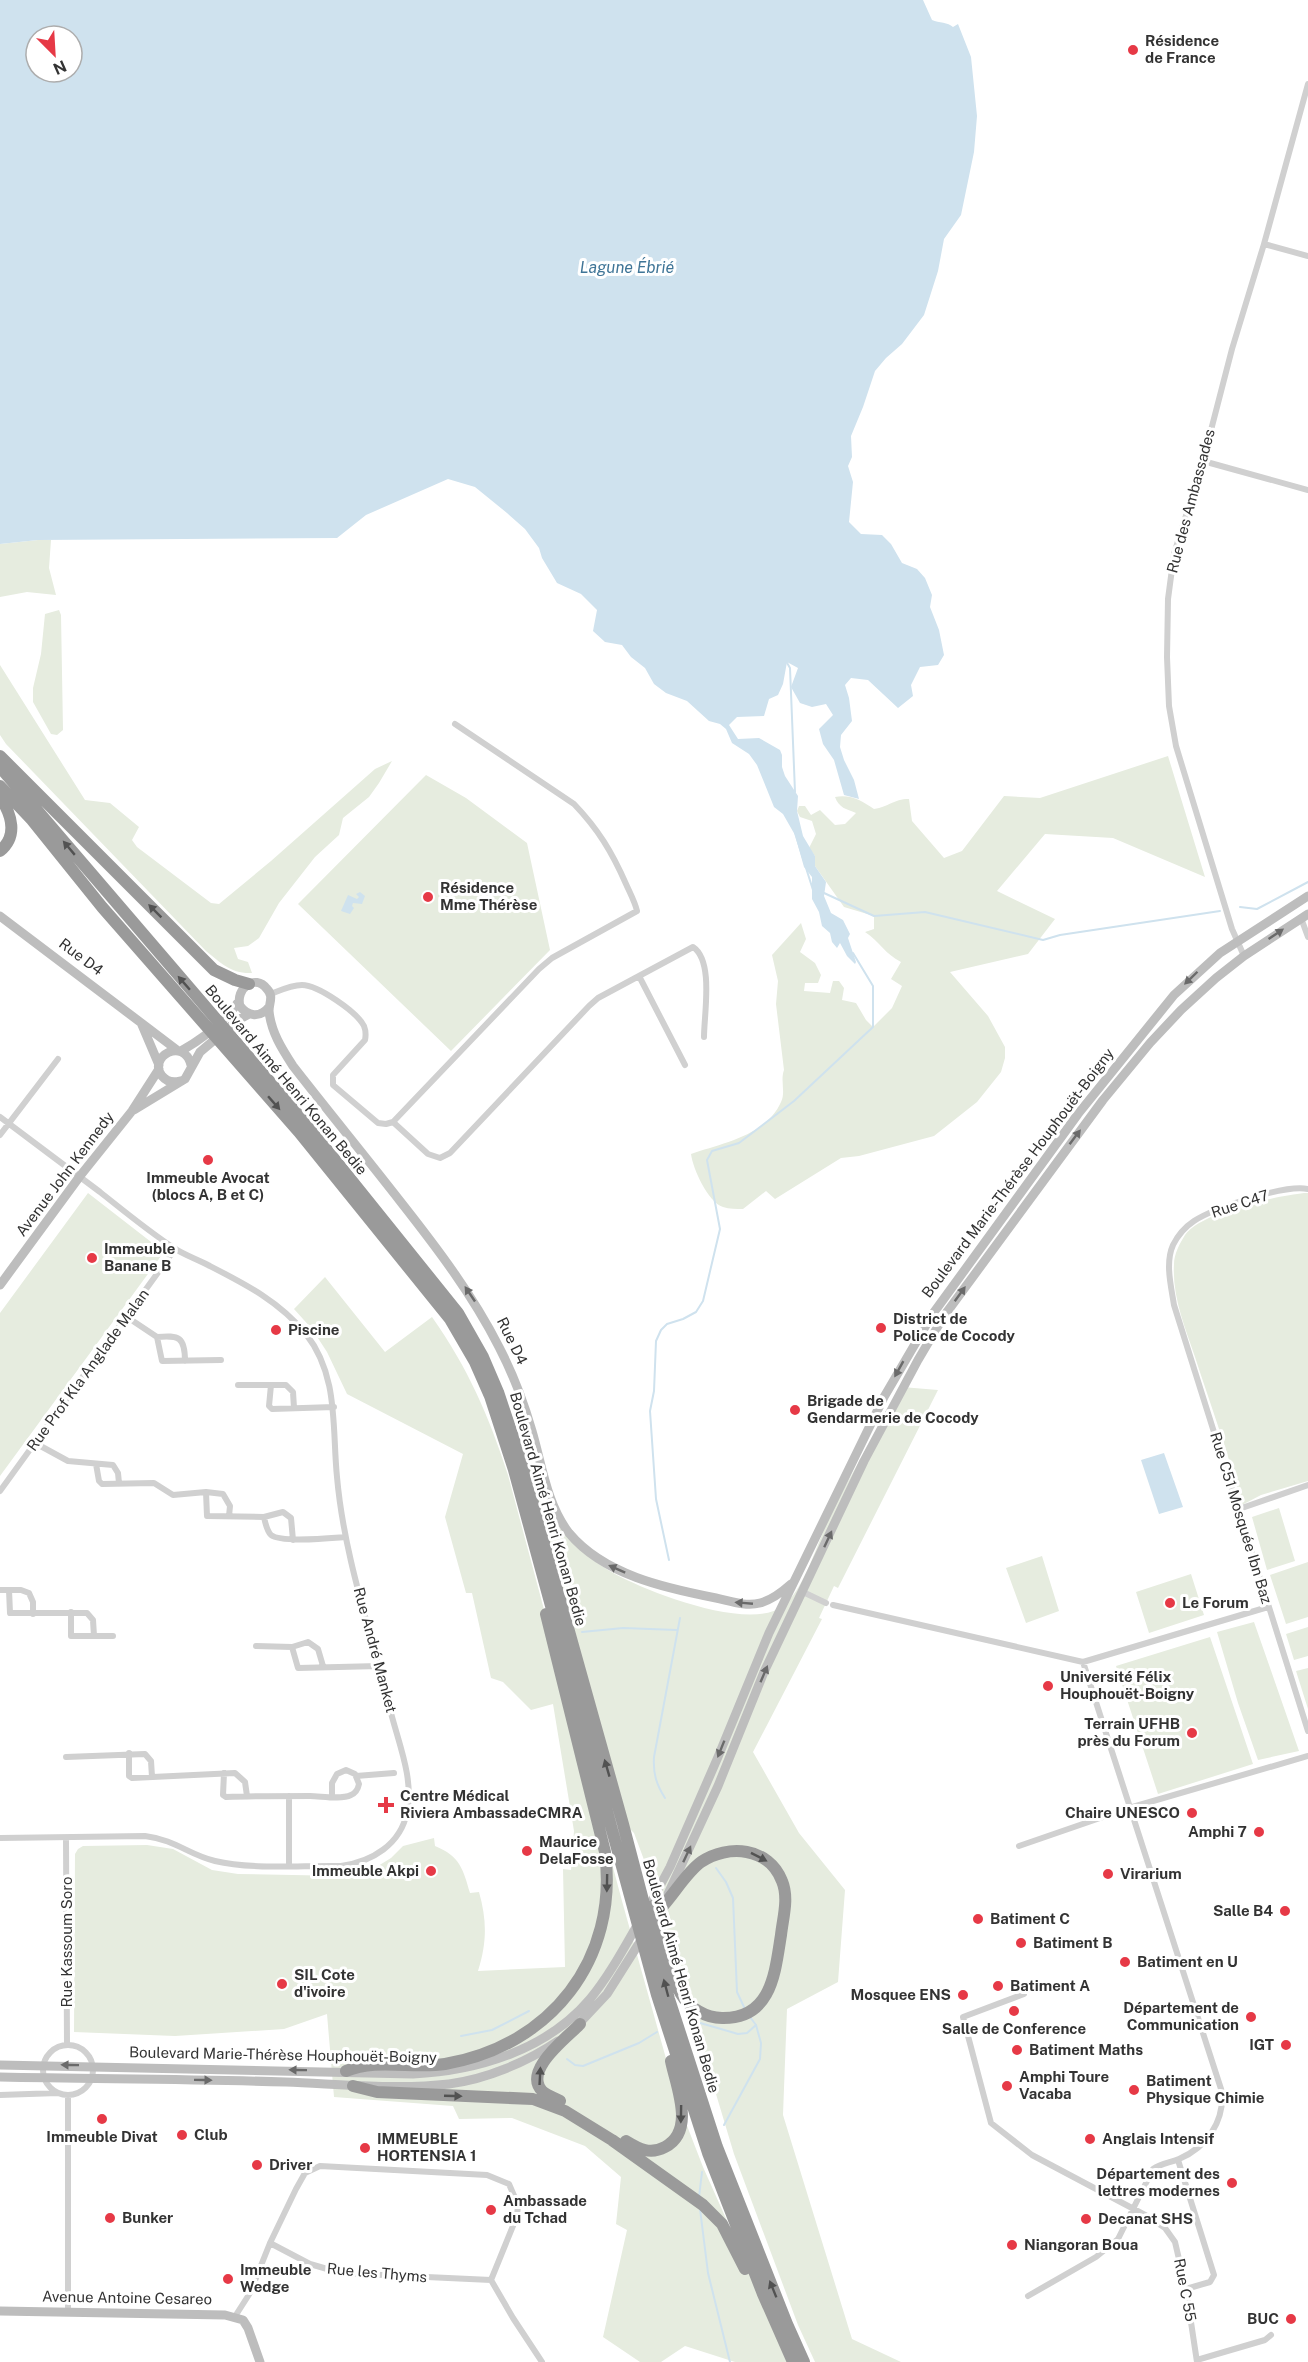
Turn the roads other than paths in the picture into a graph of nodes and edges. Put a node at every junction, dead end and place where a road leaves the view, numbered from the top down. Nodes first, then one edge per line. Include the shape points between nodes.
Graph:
1 (1308, 84) edge
2 (1264, 244) junction
3 (1308, 256) edge
4 (1203, 461) junction
5 (1308, 490) edge
6 (455, 724) dead end
7 (0, 756) edge
8 (0, 767) edge
9 (0, 786) edge
10 (0, 797) edge
11 (0, 851) edge
12 (1308, 896) edge
13 (0, 916) edge
14 (1304, 916) edge
15 (1308, 936) edge
16 (1237, 941) junction
17 (1244, 956) junction
18 (639, 975) junction
19 (249, 984) junction
20 (271, 994) junction
21 (239, 1001) junction
22 (269, 1007) junction
23 (249, 1014) junction
24 (235, 1016) junction
25 (142, 1025) junction
26 (704, 1037) dead end
27 (196, 1048) junction
28 (179, 1051) junction
29 (58, 1059) dead end
30 (191, 1065) junction
31 (685, 1065) dead end
32 (159, 1067) junction
33 (180, 1082) junction
34 (132, 1111) junction
35 (0, 1117) edge
36 (393, 1122) junction
37 (9, 1123) junction
38 (0, 1135) edge
39 (80, 1176) junction
40 (1308, 1189) edge
41 (175, 1248) junction
42 (0, 1285) edge
43 (1174, 1305) joint
44 (127, 1317) junction
45 (157, 1337) junction
46 (221, 1360) dead end
47 (185, 1361) junction
48 (238, 1385) dead end
49 (270, 1385) junction
50 (334, 1407) junction
51 (294, 1408) junction
52 (35, 1443) junction
53 (96, 1464) junction
54 (119, 1483) junction
55 (1308, 1485) edge
56 (0, 1491) edge
57 (206, 1492) junction
58 (1239, 1509) junction
59 (229, 1516) junction
60 (264, 1517) junction
61 (345, 1537) junction
62 (532, 1539) junction
63 (293, 1540) junction
64 (795, 1580) junction
65 (0, 1590) edge
66 (9, 1590) junction
67 (802, 1592) junction
68 (1268, 1607) junction
69 (71, 1612) junction
70 (33, 1614) junction
71 (94, 1636) junction
72 (113, 1636) dead end
73 (256, 1646) dead end
74 (292, 1647) junction
75 (1083, 1662) junction
76 (380, 1665) junction
77 (323, 1666) junction
78 (1308, 1731) edge
79 (129, 1754) junction
80 (1308, 1756) edge
81 (66, 1757) dead end
82 (224, 1773) junction
83 (394, 1773) dead end
84 (356, 1776) junction
85 (152, 1777) junction
86 (247, 1796) junction
87 (288, 1796) junction
88 (332, 1796) junction
89 (1129, 1808) junction
90 (623, 1824) junction
91 (0, 1838) edge
92 (66, 1838) junction
93 (1019, 1846) dead end
94 (289, 1865) junction
95 (662, 1906) junction
96 (1024, 1994) dead end
97 (657, 1995) junction
98 (580, 2024) junction
99 (68, 2045) junction
100 (0, 2065) edge
101 (43, 2065) junction
102 (92, 2066) junction
103 (346, 2071) junction
104 (0, 2077) edge
105 (44, 2078) junction
106 (91, 2078) junction
107 (353, 2086) junction
108 (58, 2093) junction
109 (0, 2094) edge
110 (68, 2095) junction
111 (712, 2150) junction
112 (1178, 2160) junction
113 (1133, 2209) junction
114 (270, 2243) junction
115 (490, 2280) junction
116 (1186, 2289) junction
117 (763, 2294) junction
118 (1028, 2296) dead end
119 (0, 2311) edge
120 (68, 2313) junction
121 (234, 2318) junction
122 (1271, 2335) dead end
123 (1197, 2361) edge
124 (260, 2362) edge
125 (542, 2362) edge
126 (793, 2362) edge
127 (804, 2362) edge

1 - 2 street, Rue des Ambassades
2 - 3 street
2 - 4 street, Rue des Ambassades
4 - 5 street
4 - 16 street, Rue des Ambassades via 1170,574 1169,706 1176,746
6 - 36 street via 574,804 599,831 637,911 539,969
19 -> 7 highway via 214,970
90 -> 8 highway, Boulevard Aimé Henri Konan Bedie via 514,1437 483,1357 458,1313 307,1125
9 -> 62 highway, Boulevard Aimé Henri Konan Bedie via 299,1132 450,1319 490,1396
10 - 11 highway via 12,825 7,844
12 - 16 main road, Boulevard Marie-Thérèse Houphouët-Boigny
13 - 25 main road, Rue D4
14 - 15 street
17 -> 14 main road, Boulevard Marie-Thérèse Houphouët-Boigny
16 - 17 street, Rue des Ambassades
16 -> 64 main road, Boulevard Marie-Thérèse Houphouët-Boigny via 1203,966 1174,995 1109,1074 932,1315 884,1397
67 -> 17 main road, Boulevard Marie-Thérèse Houphouët-Boigny via 882,1426 944,1316 1103,1100 1150,1043
18 - 26 street via 689,948 697,949 706,970
18 - 31 street
18 - 36 street via 598,998 582,1012 450,1153 440,1158 428,1154
19 - 20 main road via 262,984
19 - 21 main road via 242,989
20 - 22 main road, Rue D4
20 - 36 street via 294,986 316,987 361,1021 365,1040 331,1079 333,1085 378,1123
21 - 23 main road
21 - 24 main road, Avenue John Kennedy
22 - 23 main road via 258,1015
64 -> 22 main road, Rue D4 via 759,1604 716,1599 608,1565 569,1533 550,1497 517,1387 475,1302 293,1066 271,1024
23 - 24 main road, Avenue John Kennedy
24 - 27 main road, Avenue John Kennedy
25 - 28 main road, Rue D4
25 - 32 main road, Rue D4
27 - 28 main road, Avenue John Kennedy
27 - 30 main road, Avenue John Kennedy
28 - 30 main road via 187,1055
28 - 32 main road, Avenue John Kennedy via 167,1052
29 - 37 street
30 - 33 main road, Avenue John Kennedy via 189,1075
32 - 33 main road via 165,1079
32 - 34 main road, Avenue John Kennedy
33 - 34 main road, Avenue John Kennedy
34 - 39 main road, Avenue John Kennedy
35 - 37 street, Rue André Manket
37 - 38 street
37 - 39 street, Rue André Manket
39 - 41 street, Rue André Manket
39 - 42 main road, Avenue John Kennedy
40 - 43 street, Rue C47 via 1279,1191 1245,1201 1212,1212 1182,1230 1169,1260
41 - 44 street, Rue Prof Kla Anglade Malan
41 - 50 street, Rue André Manket via 253,1288 292,1319 322,1362
43 - 58 street, Rue C51 Mosquée Ibn Baz
44 - 45 street
44 - 52 street, Rue Prof Kla Anglade Malan
45 - 47 street via 172,1336 181,1341
45 - 47 street via 162,1361
46 - 47 street
48 - 49 street
49 - 51 street via 290,1388
49 - 51 street via 271,1408
50 - 51 street
50 - 61 street, Rue André Manket via 336,1474
52 - 53 street via 68,1461
52 - 56 street, Rue Prof Kla Anglade Malan
53 - 54 street via 113,1465
53 - 54 street via 100,1483
54 - 57 street via 154,1483 173,1495
55 - 58 street
57 - 59 street via 226,1498
57 - 59 street via 206,1516
58 - 68 street, Rue C51 Mosquée Ibn Baz
59 - 60 street
60 - 63 street via 270,1534
60 - 63 street via 288,1514 293,1524
61 - 63 street
61 - 76 street, Rue André Manket
62 - 97 highway, Boulevard Aimé Henri Konan Bedie
62 -> 103 highway via 551,1641 605,1852 605,1912 595,1947 572,1990 552,2013 511,2043 483,2055 444,2064 360,2066
64 -> 103 main road, Boulevard Marie-Thérèse Houphouët-Boigny via 656,1894 606,1977 578,2012 543,2038 486,2063 444,2073
65 - 66 street
66 - 70 street via 29,1593
66 - 70 street via 10,1613
67 - 75 street via 829,1604
95 -> 67 main road, Boulevard Marie-Thérèse Houphouët-Boigny
68 - 75 street
68 - 78 street, Rue C51 Mosquée Ibn Baz
69 - 70 street
69 - 71 street via 91,1616
69 - 71 street via 72,1636
71 - 72 street
73 - 74 street
74 - 77 street via 308,1642 314,1645
74 - 77 street via 297,1668
75 - 89 street
76 - 77 street
76 - 94 street, Rue André Manket via 408,1779 410,1798 403,1827 384,1850 359,1863
79 - 81 street
79 - 85 street via 149,1757
79 - 85 street via 129,1777
80 - 89 street
82 - 85 street
82 - 86 street via 240,1776
82 - 86 street via 224,1796
83 - 84 street
84 - 88 street via 359,1784 355,1793
84 - 88 street via 346,1770 337,1774
86 - 87 street
87 - 88 street
87 - 94 street
89 - 93 street
89 - 112 street via 1222,2092 1221,2116 1211,2132 1204,2142
95 -> 90 highway via 700,1863 724,1851 748,1851 770,1862 778,1871 785,1904 775,1975 766,1997 746,2012 720,2018 705,2015 681,1994 632,1838
111 -> 90 highway, Boulevard Aimé Henri Konan Bedie via 709,2124 669,1999
91 - 92 street, Rue André Manket
92 - 94 street, Rue André Manket via 146,1836 220,1862
92 - 99 street, Rue Kassoum Soro
95 - 98 main road, Boulevard Marie-Thérèse Houphouët-Boigny via 603,1999
96 - 113 street, Rue C 55 via 963,2017 991,2123 1032,2155
97 -> 98 highway via 681,2106 680,2128 664,2148 639,2149 543,2091 539,2085 540,2068
97 - 111 highway, Boulevard Aimé Henri Konan Bedie
98 - 107 main road, Boulevard Marie-Thérèse Houphouët-Boigny via 535,2054 471,2079 448,2084
99 - 101 street via 52,2051
99 - 102 street via 88,2055
100 - 101 main road, Boulevard Marie-Thérèse Houphouët-Boigny
102 -> 101 main road, Boulevard Marie-Thérèse Houphouët-Boigny
101 - 105 street
103 -> 102 main road, Boulevard Marie-Thérèse Houphouët-Boigny
102 - 106 street
104 - 105 main road, Boulevard Marie-Thérèse Houphouët-Boigny
105 - 106 main road, Boulevard Marie-Thérèse Houphouët-Boigny
105 - 108 street
106 -> 107 main road, Boulevard Marie-Thérèse Houphouët-Boigny
106 - 110 street via 82,2090
107 -> 117 highway via 389,2093 533,2099 565,2111 703,2205 722,2224 749,2277
108 - 109 street
108 - 110 street
110 - 120 street
111 - 117 highway, Boulevard Aimé Henri Konan Bedie via 716,2173
127 -> 111 highway, Boulevard Aimé Henri Konan Bedie
112 - 113 street via 1153,2169
112 - 116 street via 1214,2275 1210,2282
113 - 116 street, Rue C 55 via 1165,2228 1175,2242
113 - 118 street via 1118,2239 1096,2257
114 - 115 street, Rue les Thyms via 310,2264 341,2273
114 - 115 street via 305,2173 320,2166 488,2175 509,2184 518,2205
114 - 121 street via 250,2293
115 - 125 street
116 - 123 street, Rue C 55
117 - 126 highway, Boulevard Aimé Henri Konan Bedie
119 - 120 main road, Avenue Antoine Cesareo
120 - 121 main road, Avenue Antoine Cesareo
121 - 124 main road via 243,2320 248,2328
122 - 123 street

